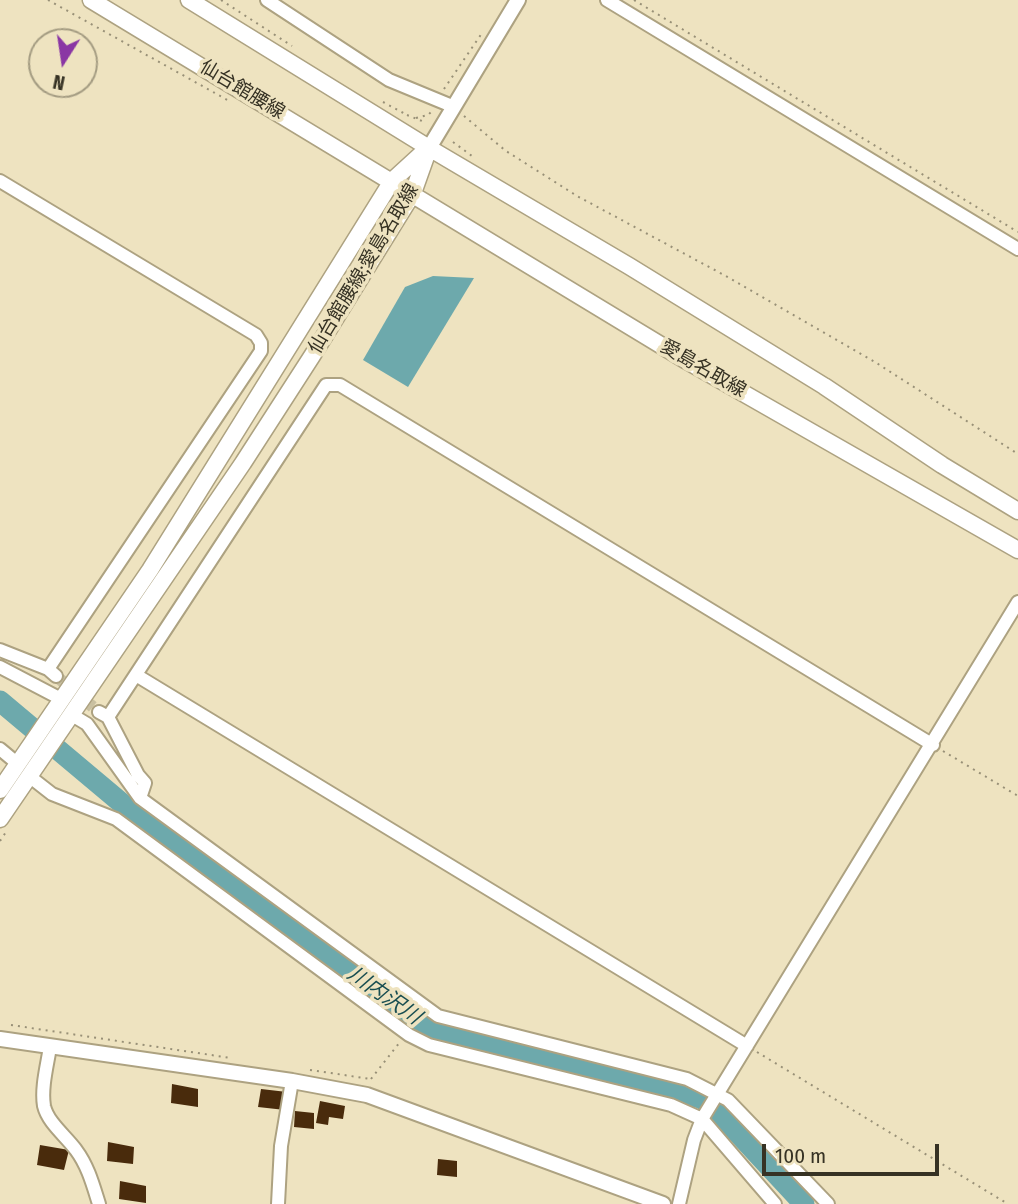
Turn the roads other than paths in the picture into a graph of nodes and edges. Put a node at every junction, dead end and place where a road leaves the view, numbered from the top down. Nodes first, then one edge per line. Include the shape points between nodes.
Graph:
1 (91, 0) edge
2 (189, 0) edge
3 (267, 0) edge
4 (519, 0) edge
5 (607, 0) edge
6 (445, 104) junction
7 (429, 148) junction
8 (0, 181) edge
9 (392, 181) junction
10 (414, 193) junction
11 (1018, 249) edge
12 (1018, 511) edge
13 (1018, 550) edge
14 (1018, 602) edge
15 (0, 650) edge
16 (0, 667) edge
17 (136, 675) junction
18 (63, 700) junction
19 (63, 717) junction
20 (933, 745) junction
21 (0, 749) edge
22 (27, 764) junction
23 (0, 790) edge
24 (140, 798) junction
25 (0, 819) edge
26 (0, 1040) edge
27 (747, 1046) junction
28 (50, 1047) junction
29 (297, 1075) junction
30 (718, 1097) junction
31 (704, 1117) junction
32 (99, 1204) edge
33 (278, 1204) edge
34 (663, 1204) edge
35 (679, 1204) edge
36 (775, 1204) edge
37 (828, 1204) edge

1 - 9 main road, 仙台館腰線
2 - 7 main road
3 - 6 street via 389,80
4 - 6 street
5 - 11 street
6 - 7 street
7 - 9 main road, 仙台館腰線;愛島名取線
7 - 10 main road, 仙台館腰線;愛島名取線
7 - 12 main road via 824,386
8 - 15 street via 256,335 261,343 261,351 52,673
9 - 10 main road, 愛島名取線
9 - 18 main road, 仙台館腰線;愛島名取線 via 165,547
10 - 13 main road, 愛島名取線 via 687,360
10 - 19 main road, 仙台館腰線;愛島名取線 via 243,463
14 - 20 street
16 - 18 street
17 - 20 street via 326,385 340,385
17 - 24 street via 103,715 145,783
17 - 27 street
18 - 19 main road, 仙台館腰線;愛島名取線
19 - 22 main road, 仙台館腰線;愛島名取線
19 - 24 street via 87,724
20 - 27 street
21 - 22 street
22 - 23 main road, 仙台館腰線;愛島名取線
22 - 25 main road, 仙台館腰線;愛島名取線
22 - 31 street via 52,794 116,819 409,1035 429,1045
24 - 30 street via 438,1016 687,1079
26 - 28 street
27 - 30 street
28 - 29 street
28 - 32 street via 45,1108 89,1171
29 - 33 street via 281,1146
29 - 34 street via 367,1095
30 - 31 street
30 - 37 street via 728,1100
31 - 35 street
31 - 36 street

